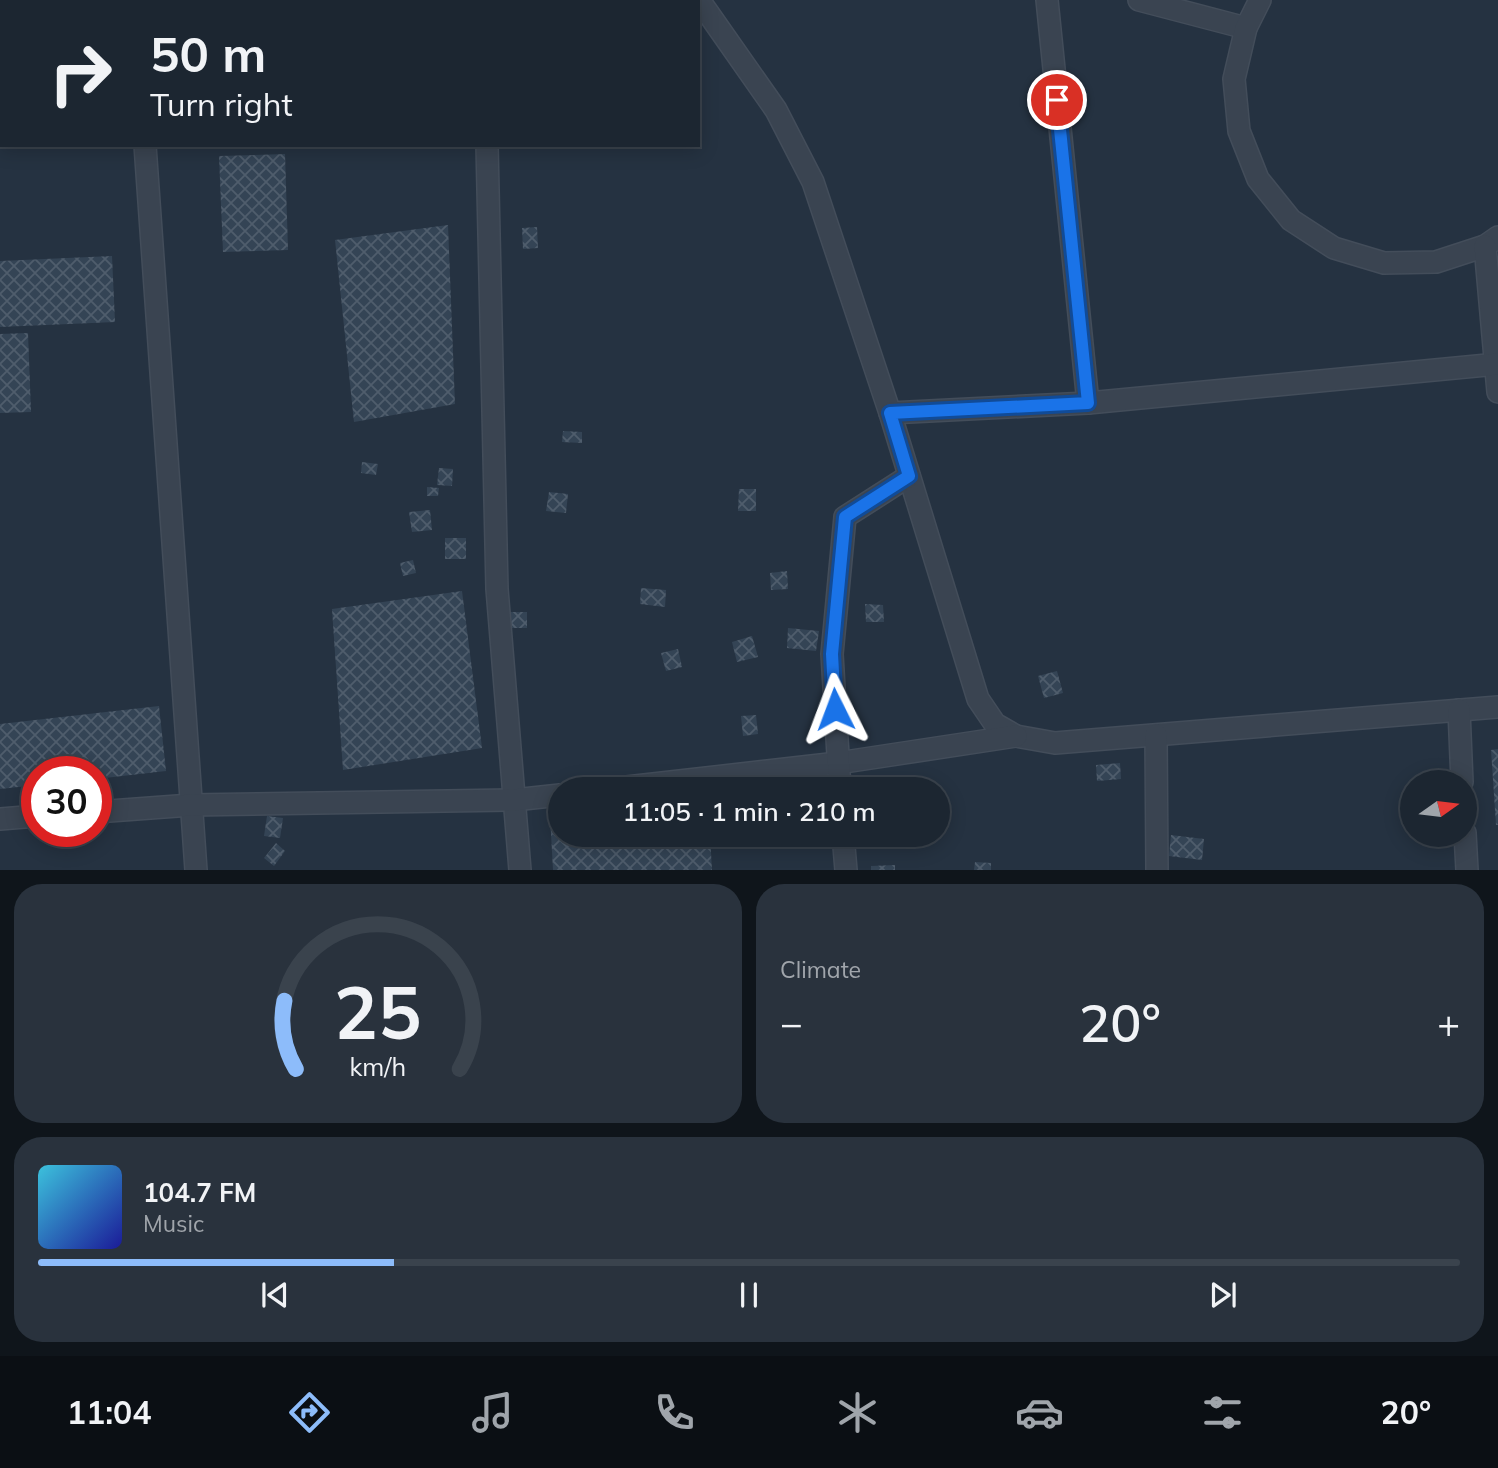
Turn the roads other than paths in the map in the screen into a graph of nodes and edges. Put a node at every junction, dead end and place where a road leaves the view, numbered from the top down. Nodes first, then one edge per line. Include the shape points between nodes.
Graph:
1 (1047, 0) edge
2 (1139, 0) edge
3 (1260, 0) edge
4 (700, 1) edge
5 (1245, 28) junction
6 (145, 147) edge
7 (487, 147) edge
8 (1492, 242) edge
9 (1496, 364) edge
10 (1498, 392) edge
11 (1088, 403) junction
12 (890, 413) junction
13 (909, 476) junction
14 (1498, 707) edge
15 (1459, 710) junction
16 (1156, 735) junction
17 (1017, 736) junction
18 (838, 763) junction
19 (1462, 770) edge
20 (715, 777) edge
21 (839, 777) edge
22 (548, 796) edge
23 (514, 800) junction
24 (191, 805) junction
25 (112, 811) edge
26 (21, 817) edge
27 (0, 819) edge
28 (844, 847) edge
29 (1465, 847) edge
30 (196, 870) edge
31 (520, 870) edge
32 (846, 870) edge
33 (1157, 870) edge
34 (1466, 870) edge

1 - 11 street
2 - 5 street
3 - 5 street
4 - 12 street via 776,110 813,181
5 - 8 street via 1234,79 1239,131 1258,179 1291,220 1334,248 1384,263 1436,262
6 - 24 street
7 - 23 street via 497,589
8 - 9 street
9 - 10 street
9 - 11 street
11 - 12 street
12 - 13 street
13 - 17 street via 978,699 995,724
13 - 18 street via 845,517 832,654
14 - 15 street
15 - 16 street
15 - 19 street
16 - 17 street via 1055,743
16 - 33 street
17 - 18 street
18 - 20 street
18 - 21 street
22 - 23 street
23 - 24 street
23 - 31 street
24 - 25 street
24 - 30 street
26 - 27 street
28 - 32 street
29 - 34 street

